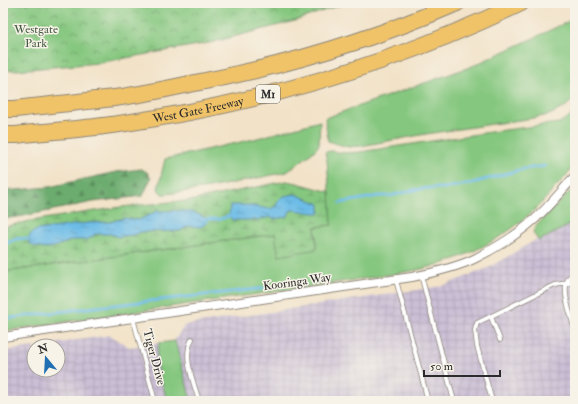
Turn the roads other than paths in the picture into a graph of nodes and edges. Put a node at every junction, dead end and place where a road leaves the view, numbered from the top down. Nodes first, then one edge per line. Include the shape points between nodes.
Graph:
1 (457, 3) edge
2 (521, 3) edge
3 (3, 109) edge
4 (3, 135) edge
5 (575, 172) edge
6 (575, 176) edge
7 (566, 186) junction
8 (575, 272) edge
9 (420, 275) junction
10 (396, 280) junction
11 (575, 282) edge
12 (566, 283) junction
13 (491, 316) junction
14 (133, 318) junction
15 (575, 331) edge
16 (3, 337) edge
17 (192, 339) dead end
18 (500, 340) dead end
19 (155, 401) edge
20 (199, 401) edge
21 (428, 401) edge
22 (454, 401) edge
23 (492, 401) edge

1 - 3 highway, M1 via 353,42 256,71 114,98
2 - 4 highway, West Gate Freeway / M1 via 400,54 258,97 118,124
5 - 7 street, Kooringa Way
6 - 7 street, Kooringa Way
7 - 9 street, Kooringa Way via 536,218 496,247 473,260
8 - 12 lane
9 - 10 street, Kooringa Way
9 - 22 lane
10 - 14 street, Kooringa Way
10 - 21 lane
11 - 12 lane
12 - 13 lane via 555,285
12 - 15 lane
13 - 18 lane
13 - 23 lane via 477,323 475,330
14 - 16 street, Kooringa Way
14 - 19 lane, Tiger Drive
17 - 20 lane via 189,361

